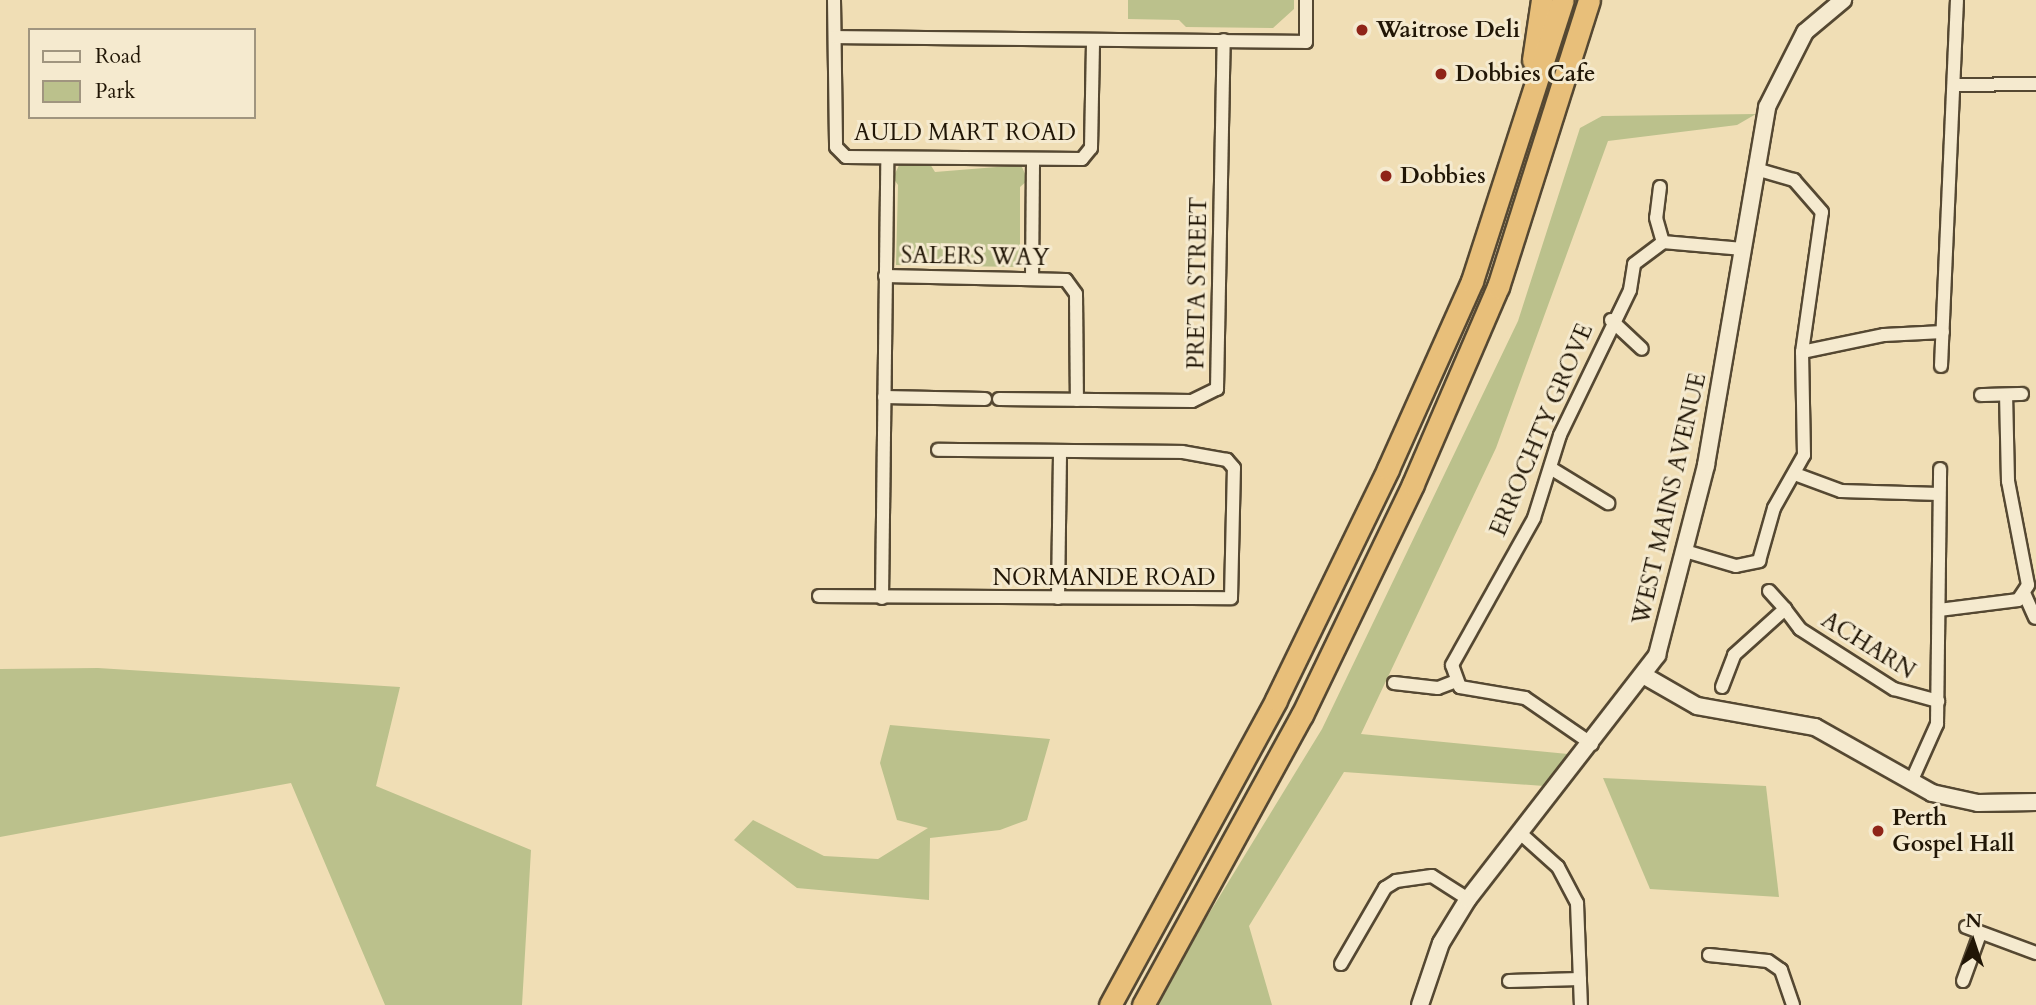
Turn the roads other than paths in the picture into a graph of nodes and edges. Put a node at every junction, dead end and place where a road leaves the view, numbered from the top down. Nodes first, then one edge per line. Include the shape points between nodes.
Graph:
1 (834, 0) edge
2 (1306, 0) edge
3 (1542, 0) edge
4 (1563, 0) edge
5 (1590, 0) edge
6 (1843, 0) edge
7 (1956, 0) edge
8 (835, 37) junction
9 (1093, 40) junction
10 (1224, 40) junction
11 (2036, 84) edge
12 (1954, 85) junction
13 (1520, 131) junction
14 (887, 158) junction
15 (1033, 159) junction
16 (1756, 169) junction
17 (1660, 187) dead end
18 (1663, 242) junction
19 (1743, 249) junction
20 (885, 276) junction
21 (1032, 279) junction
22 (1611, 320) junction
23 (1943, 332) junction
24 (1642, 349) dead end
25 (1802, 352) junction
26 (1941, 366) dead end
27 (2022, 394) dead end
28 (1981, 395) dead end
29 (2006, 396) junction
30 (884, 397) junction
31 (1077, 400) junction
32 (938, 450) dead end
33 (1060, 453) junction
34 (1552, 469) junction
35 (1940, 469) dead end
36 (1795, 474) junction
37 (1939, 494) junction
38 (1608, 503) dead end
39 (1685, 551) junction
40 (1769, 591) dead end
41 (2024, 593) junction
42 (819, 596) dead end
43 (882, 598) junction
44 (1058, 598) junction
45 (1785, 609) junction
46 (1939, 610) junction
47 (2035, 618) edge
48 (1643, 675) junction
49 (1394, 682) dead end
50 (1454, 682) junction
51 (1722, 687) dead end
52 (1938, 701) junction
53 (1592, 744) junction
54 (1911, 782) junction
55 (2036, 802) edge
56 (1519, 832) junction
57 (1468, 899) junction
58 (1966, 927) dead end
59 (1980, 934) junction
60 (2036, 953) edge
61 (1710, 955) dead end
62 (1340, 964) dead end
63 (1580, 979) junction
64 (1509, 981) dead end
65 (1963, 981) dead end
66 (1110, 1005) edge
67 (1143, 1005) edge
68 (1420, 1005) edge
69 (1581, 1005) edge
70 (1793, 1005) edge

1 - 8 street, AULD MART ROAD
2 - 10 street via 1306,42
3 - 13 highway
4 - 13 highway
5 - 67 highway via 1498,287 1413,484 1302,715
6 - 16 street, WEST MAINS AVENUE via 1789,54 1767,107
7 - 12 street
8 - 9 street
8 - 14 street, AULD MART ROAD via 836,147 846,157
9 - 10 street
9 - 15 street, AULD MART ROAD via 1091,148 1082,159
10 - 31 street, PRETA STREET via 1217,389 1192,401
11 - 12 street
12 - 23 street via 1954,137 1946,148
13 - 66 highway via 1472,281 1388,469 1276,700
14 - 15 street, AULD MART ROAD
14 - 20 street
15 - 21 street
16 - 19 street, WEST MAINS AVENUE
16 - 25 street via 1794,180 1822,212
17 - 18 street via 1656,218
18 - 19 street
18 - 22 street, ERROCHTY GROVE via 1634,264 1630,290
19 - 39 street, WEST MAINS AVENUE
20 - 21 street, SALERS WAY
20 - 30 street
21 - 31 street, SALERS WAY via 1066,279 1076,293
22 - 24 street
22 - 34 street, ERROCHTY GROVE via 1560,435
23 - 25 street via 1884,335
23 - 26 street
25 - 36 street via 1806,439
27 - 29 street
28 - 29 street
29 - 41 street via 2008,481
30 - 31 street, PRETA STREET
30 - 43 street
32 - 33 street, NORMANDE ROAD
33 - 44 street
33 - 44 street, NORMANDE ROAD via 1182,452 1227,460 1234,468 1235,588 1221,602
34 - 38 street
34 - 50 street, ERROCHTY GROVE via 1534,518 1457,650
35 - 37 street
36 - 37 street via 1841,491
36 - 39 street via 1774,508 1759,561 1736,566
37 - 46 street
39 - 48 street, WEST MAINS AVENUE via 1657,655
40 - 45 street, ACHARN
41 - 46 street via 2004,603
41 - 47 street
42 - 43 street, NORMANDE ROAD
43 - 44 street, NORMANDE ROAD
45 - 51 street via 1734,654
45 - 52 street, ACHARN via 1800,629 1889,685
46 - 52 street
48 - 53 street, WEST MAINS AVENUE
48 - 54 street via 1698,706 1815,727
49 - 50 street via 1438,688
50 - 53 street via 1476,693 1525,698
52 - 54 street via 1935,740
53 - 56 street, WEST MAINS AVENUE
54 - 55 street via 1971,802
56 - 57 street, WEST MAINS AVENUE
56 - 63 street via 1558,867 1577,903
57 - 62 street via 1432,876 1396,881 1385,888
57 - 68 street, WEST MAINS AVENUE via 1441,943
58 - 59 street
59 - 60 street
59 - 65 street
61 - 70 street via 1768,961 1781,970
63 - 64 street
63 - 69 street

